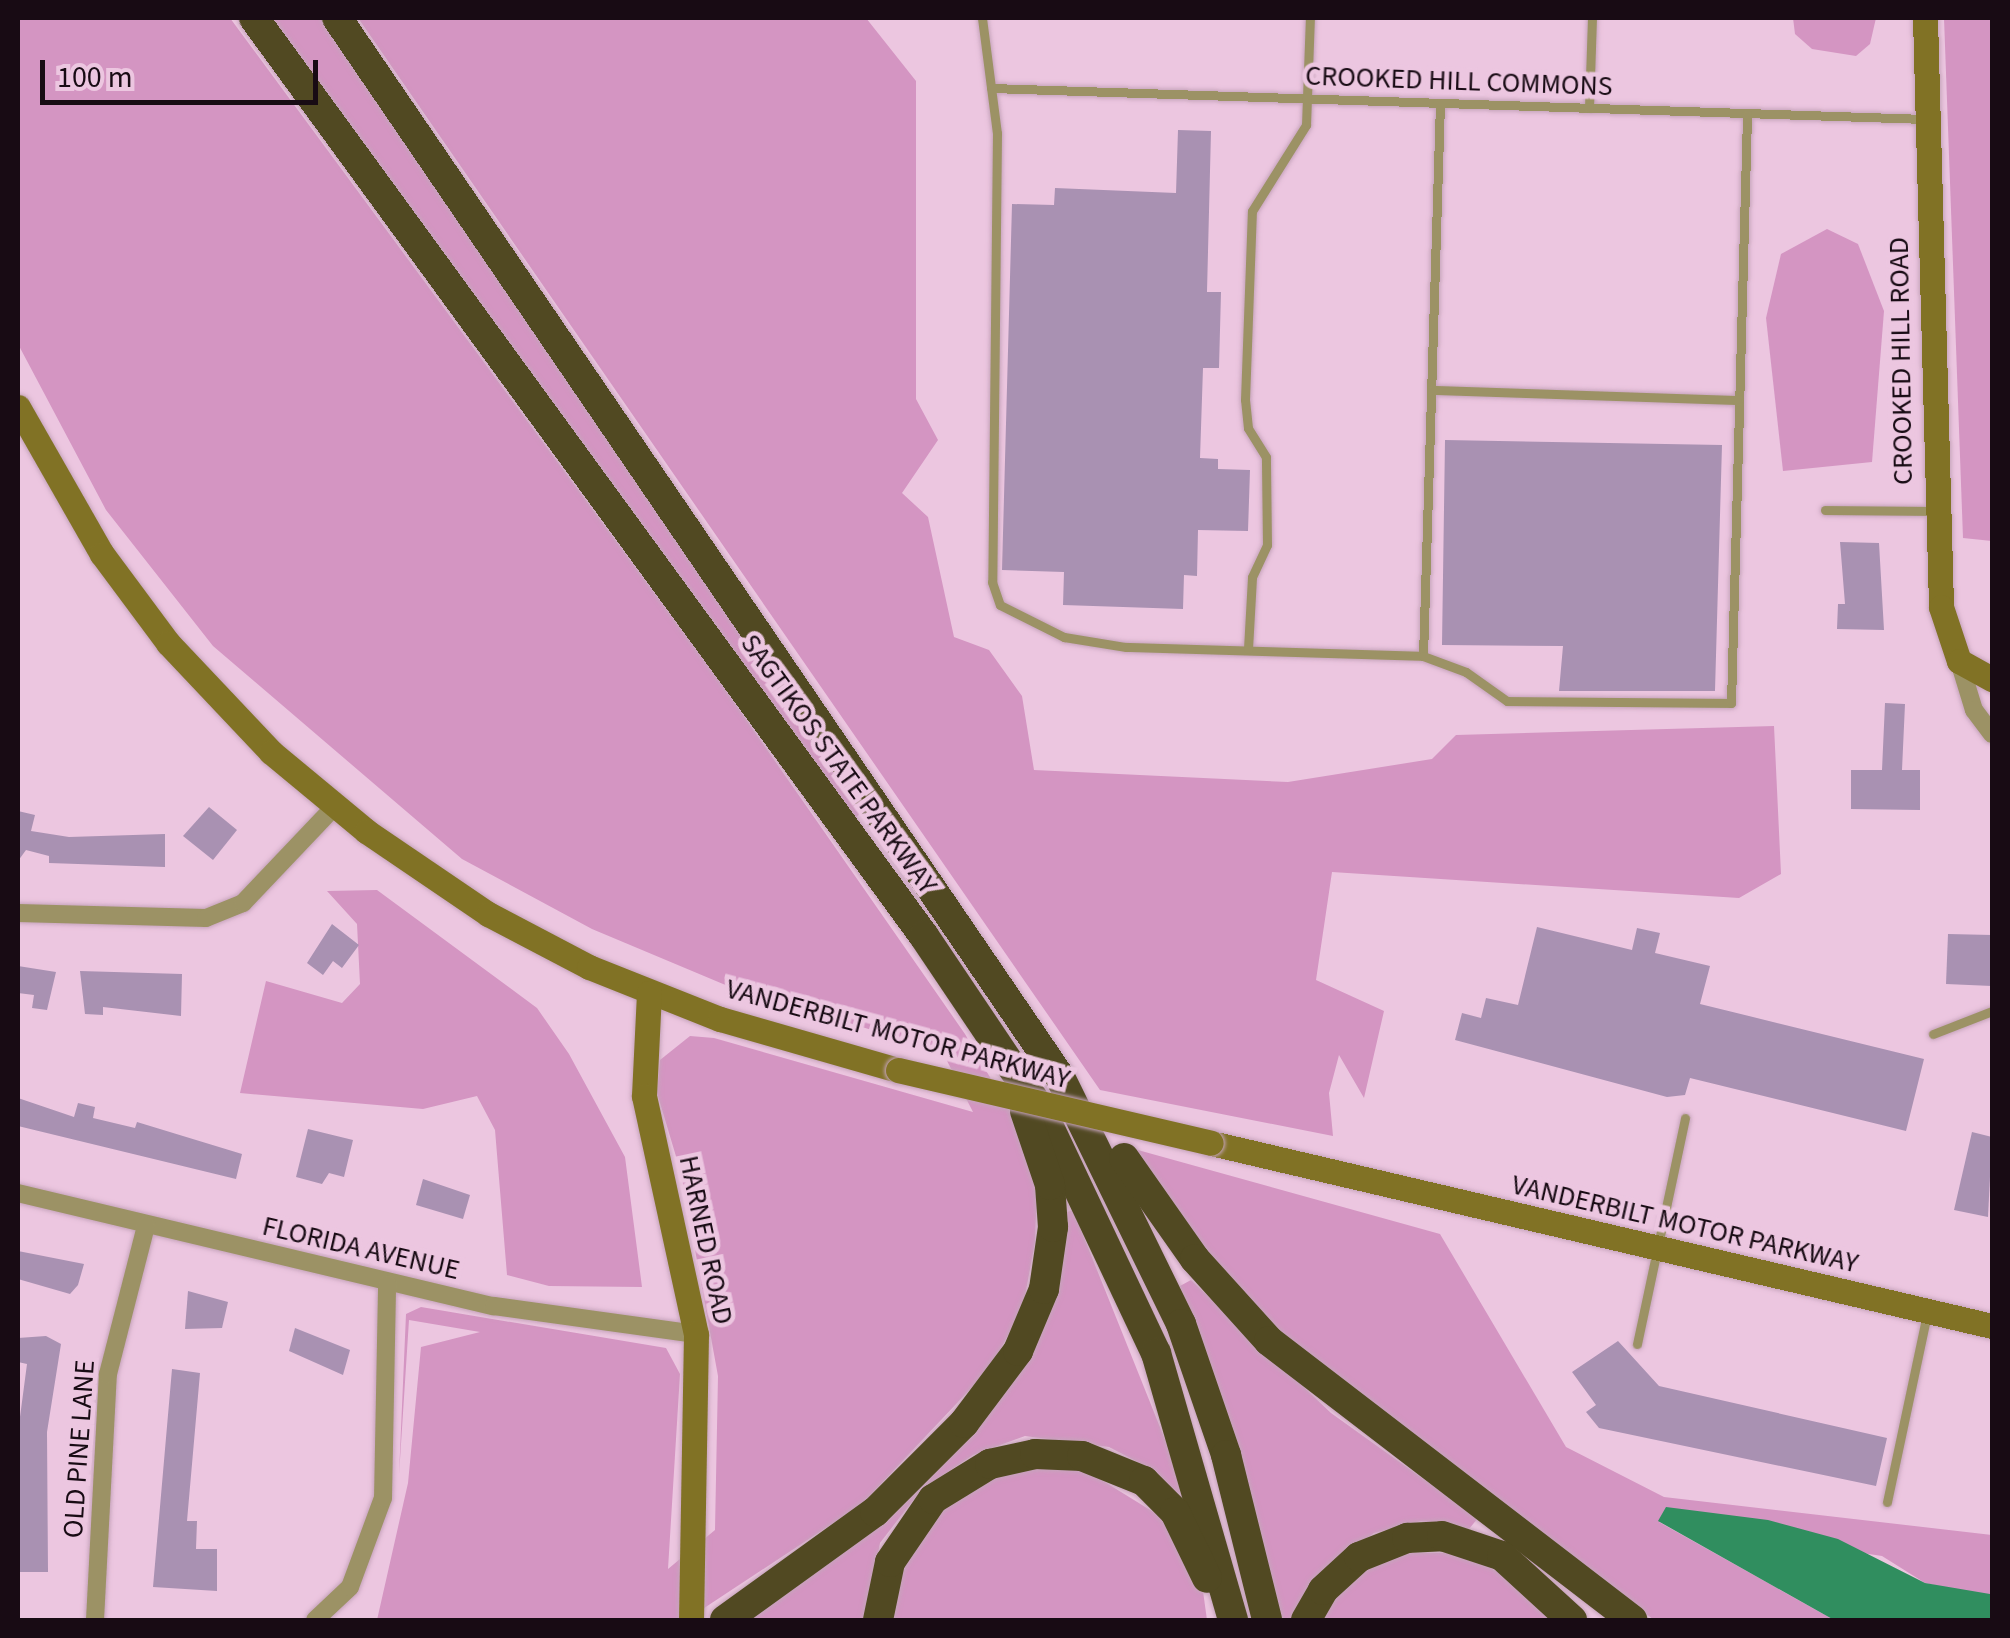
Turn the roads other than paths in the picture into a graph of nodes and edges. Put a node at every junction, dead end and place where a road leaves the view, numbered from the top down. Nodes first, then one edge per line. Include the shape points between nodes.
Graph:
1 (251, 18) edge
2 (337, 18) edge
3 (982, 18) edge
4 (1310, 18) edge
5 (1592, 18) edge
6 (1925, 18) edge
7 (990, 88) junction
8 (1310, 99) junction
9 (1440, 103) junction
10 (1590, 108) junction
11 (1747, 114) junction
12 (1926, 120) junction
13 (1433, 390) junction
14 (1739, 400) junction
15 (18, 407) edge
16 (1825, 510) dead end
17 (1934, 511) junction
18 (1248, 649) junction
19 (1423, 656) junction
20 (1959, 661) junction
21 (1992, 679) edge
22 (1992, 730) edge
23 (334, 807) junction
24 (18, 913) edge
25 (978, 951) junction
26 (649, 993) junction
27 (1992, 1010) edge
28 (1932, 1034) dead end
29 (1004, 1051) junction
30 (1686, 1118) dead end
31 (18, 1193) edge
32 (146, 1226) junction
33 (1657, 1249) junction
34 (387, 1284) junction
35 (1928, 1311) junction
36 (1992, 1326) edge
37 (696, 1334) junction
38 (1637, 1344) dead end
39 (1887, 1502) dead end
40 (95, 1620) edge
41 (315, 1620) edge
42 (691, 1620) edge
43 (725, 1620) edge
44 (878, 1620) edge
45 (1219, 1620) edge
46 (1232, 1620) edge
47 (1267, 1620) edge
48 (1306, 1620) edge
49 (1572, 1620) edge
50 (1632, 1620) edge

1 - 29 highway, SAGTIKOS STATE PARKWAY
2 - 25 highway, SAGTIKOS STATE PARKWAY
3 - 7 lane
4 - 8 lane
5 - 10 lane
6 - 12 main road, CROOKED HILL ROAD
7 - 8 lane, CROOKED HILL COMMONS
7 - 18 lane via 997,133 992,582 1000,606 1064,637
8 - 9 lane, CROOKED HILL COMMONS
8 - 18 lane via 1306,125 1252,210 1245,400 1248,428 1266,457 1267,545 1252,577
9 - 10 lane, CROOKED HILL COMMONS
9 - 13 lane
10 - 11 lane, CROOKED HILL COMMONS
11 - 12 lane, CROOKED HILL COMMONS
11 - 14 lane
12 - 17 main road, CROOKED HILL ROAD
13 - 14 lane
13 - 19 lane
14 - 19 lane via 1731,704 1508,701 1466,672
15 - 23 main road, VANDERBILT MOTOR PARKWAY via 84,525 148,618 245,726
16 - 17 lane
17 - 20 main road, CROOKED HILL ROAD via 1943,621
18 - 19 lane
20 - 21 main road
20 - 22 street via 1974,710
23 - 24 street via 243,903 206,918
23 - 26 main road, VANDERBILT MOTOR PARKWAY via 488,914
25 - 47 highway, SAGTIKOS STATE PARKWAY via 1070,1094 1154,1259 1226,1455
25 - 50 highway via 1046,1026 1141,1186 1251,1323
26 - 33 main road, VANDERBILT MOTOR PARKWAY, bridge via 898,1070
26 - 37 main road, HARNED ROAD via 644,1096
27 - 28 lane
29 - 43 highway via 1052,1206 1049,1268 1028,1333 988,1396 907,1482 833,1547
29 - 46 highway, SAGTIKOS STATE PARKWAY via 1080,1182 1138,1308 1194,1466
30 - 33 lane
31 - 32 street, FLORIDA AVENUE
32 - 34 street, FLORIDA AVENUE
32 - 40 street, OLD PINE LANE via 108,1374
33 - 35 main road, VANDERBILT MOTOR PARKWAY
33 - 38 lane
34 - 37 street, FLORIDA AVENUE
34 - 41 street via 384,1498 350,1588
35 - 36 main road, VANDERBILT MOTOR PARKWAY
35 - 39 lane
37 - 42 main road, HARNED ROAD
44 - 45 highway via 890,1562 933,1498 990,1464 1058,1453 1125,1470 1160,1495 1194,1544
48 - 49 highway via 1323,1590 1359,1556 1424,1536 1458,1538 1502,1556

